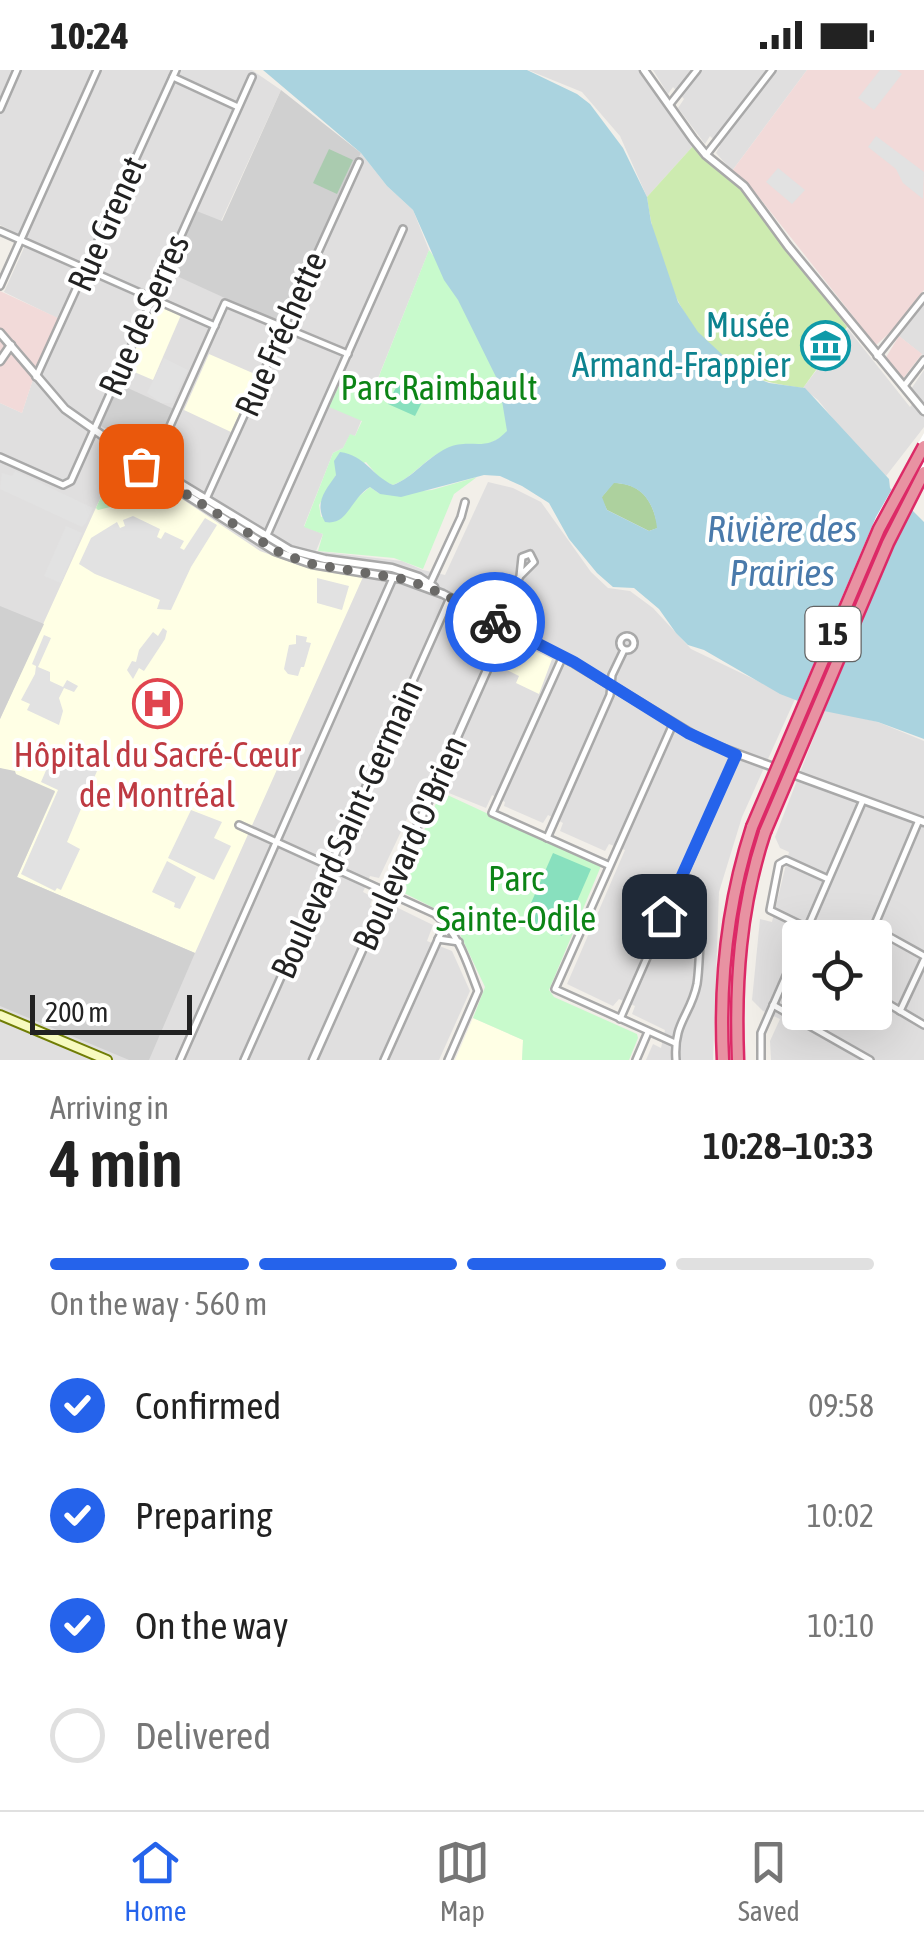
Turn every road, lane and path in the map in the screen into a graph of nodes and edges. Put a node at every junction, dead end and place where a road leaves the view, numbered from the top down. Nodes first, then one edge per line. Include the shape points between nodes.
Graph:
1 (17, 70) edge
2 (97, 70) edge
3 (644, 70) edge
4 (697, 70) edge
5 (772, 70) edge
6 (175, 74) edge
7 (252, 77) dead end
8 (238, 107) junction
9 (668, 107) junction
10 (0, 109) edge
11 (706, 155) junction
12 (359, 162) dead end
13 (403, 229) dead end
14 (0, 231) edge
15 (20, 241) junction
16 (86, 269) junction
17 (0, 286) edge
18 (924, 296) edge
19 (151, 299) junction
20 (214, 326) junction
21 (284, 328) junction
22 (0, 333) edge
23 (11, 345) junction
24 (348, 354) junction
25 (877, 356) junction
26 (924, 360) edge
27 (0, 361) edge
28 (36, 377) junction
29 (902, 388) junction
30 (924, 410) edge
31 (92, 430) junction
32 (924, 446) edge
33 (0, 457) edge
34 (151, 468) junction
35 (924, 472) edge
36 (207, 498) junction
37 (464, 502) dead end
38 (202, 506) junction
39 (266, 538) junction
40 (394, 573) junction
41 (520, 576) dead end
42 (429, 586) junction
43 (447, 596) junction
44 (502, 625) junction
45 (624, 650) dead end
46 (563, 656) junction
47 (611, 686) junction
48 (673, 724) junction
49 (736, 755) junction
50 (863, 800) junction
51 (921, 821) edge
52 (239, 826) dead end
53 (548, 838) junction
54 (277, 843) junction
55 (608, 866) junction
56 (331, 868) junction
57 (828, 880) junction
58 (388, 893) junction
59 (791, 920) edge
60 (810, 920) edge
61 (446, 922) junction
62 (661, 922) junction
63 (438, 939) junction
64 (459, 942) junction
65 (924, 958) edge
66 (782, 986) edge
67 (774, 1004) junction
68 (892, 1006) edge
69 (900, 1010) junction
70 (0, 1015) edge
71 (620, 1019) junction
72 (924, 1025) edge
73 (648, 1032) junction
74 (675, 1044) junction
75 (107, 1060) edge
76 (180, 1060) edge
77 (244, 1060) edge
78 (314, 1060) edge
79 (384, 1060) edge
80 (448, 1060) edge
81 (636, 1060) edge
82 (676, 1060) edge
83 (722, 1060) edge
84 (738, 1060) edge
85 (761, 1060) edge
86 (870, 1060) edge

1 - 10 street
2 - 15 street
3 - 9 street
4 - 9 street
5 - 11 street
6 - 8 street
6 - 16 street, Rue Grenet
7 - 8 street, Rue de Serres
8 - 19 street, Rue de Serres
9 - 11 street
11 - 25 street via 744,186
12 - 21 street, Rue Fréchette
13 - 24 street
14 - 15 street
15 - 16 street
15 - 17 street
16 - 19 street
16 - 28 street, Rue Grenet
18 - 25 street
19 - 20 street
19 - 31 street, Rue de Serres
20 - 21 street via 225,303
20 - 34 street
21 - 24 street
21 - 36 street, Rue Fréchette
22 - 23 street
23 - 27 street
23 - 28 street
24 - 39 street
25 - 29 street
26 - 29 street
28 - 31 street
29 - 30 street
31 - 33 street, Rue de Serres via 66,486
31 - 34 street
32 - 83 highway, 15, bridge via 882,522 752,827 724,950
34 - 36 street
34 - 38 street
35 - 84 highway, 15, bridge via 765,832 740,945
36 - 38 street, Rue Fréchette
36 - 39 street
37 - 42 street
38 - 40 street via 288,557
39 - 40 street via 308,556
40 - 42 street
40 - 54 street
41 - 44 street
42 - 43 street
43 - 44 street
43 - 56 street, Boulevard Saint-Germain
44 - 46 street
44 - 58 street, Boulevard O'Brien
45 - 47 street
46 - 47 street
46 - 53 street via 492,813
47 - 48 street
47 - 53 street
48 - 49 street
48 - 55 street
49 - 50 street
49 - 62 street
50 - 51 street
50 - 57 street
51 - 65 street via 875,924
52 - 54 street
53 - 55 street
54 - 56 street
54 - 76 street
55 - 71 street via 555,989
56 - 58 street
56 - 77 street, Boulevard Saint-Germain
57 - 59 street via 786,860 779,864 770,910
57 - 60 street
58 - 61 street
58 - 78 street, Boulevard O'Brien
61 - 63 street
61 - 64 street
62 - 71 street
62 - 74 street via 700,944 697,987
63 - 64 street
63 - 79 street
64 - 80 street via 478,991
65 - 69 street
66 - 67 street
67 - 85 street via 760,1035
67 - 86 street
68 - 69 street
69 - 72 street
70 - 75 main road
71 - 73 street
73 - 74 street
73 - 81 street
74 - 82 street

